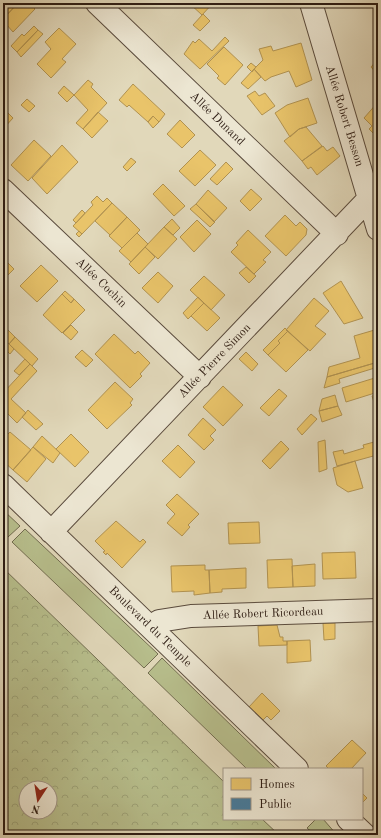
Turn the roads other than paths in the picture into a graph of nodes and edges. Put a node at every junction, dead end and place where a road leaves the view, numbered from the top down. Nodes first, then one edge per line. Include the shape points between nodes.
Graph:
1 (97, 3) edge
2 (311, 3) edge
3 (3, 190) edge
4 (374, 194) edge
5 (378, 229) edge
6 (337, 234) junction
7 (200, 377) junction
8 (3, 485) edge
9 (51, 532) junction
10 (378, 610) edge
11 (151, 627) junction
12 (296, 768) edge
13 (349, 820) edge
14 (365, 835) edge

1 - 6 street, Allée Dunand
2 - 4 street, Allée Robert Besson
3 - 7 street, Allée Cochin
4 - 5 street, Allée Robert Besson
4 - 6 street, Allée Pierre Simon
6 - 7 street, Allée Pierre Simon
7 - 9 street, Allée Pierre Simon
8 - 9 street, Boulevard du Temple
9 - 11 street, Boulevard du Temple
10 - 11 street, Allée Robert Ricordeau via 191,616 159,621
11 - 12 street, Boulevard du Temple
13 - 14 street

